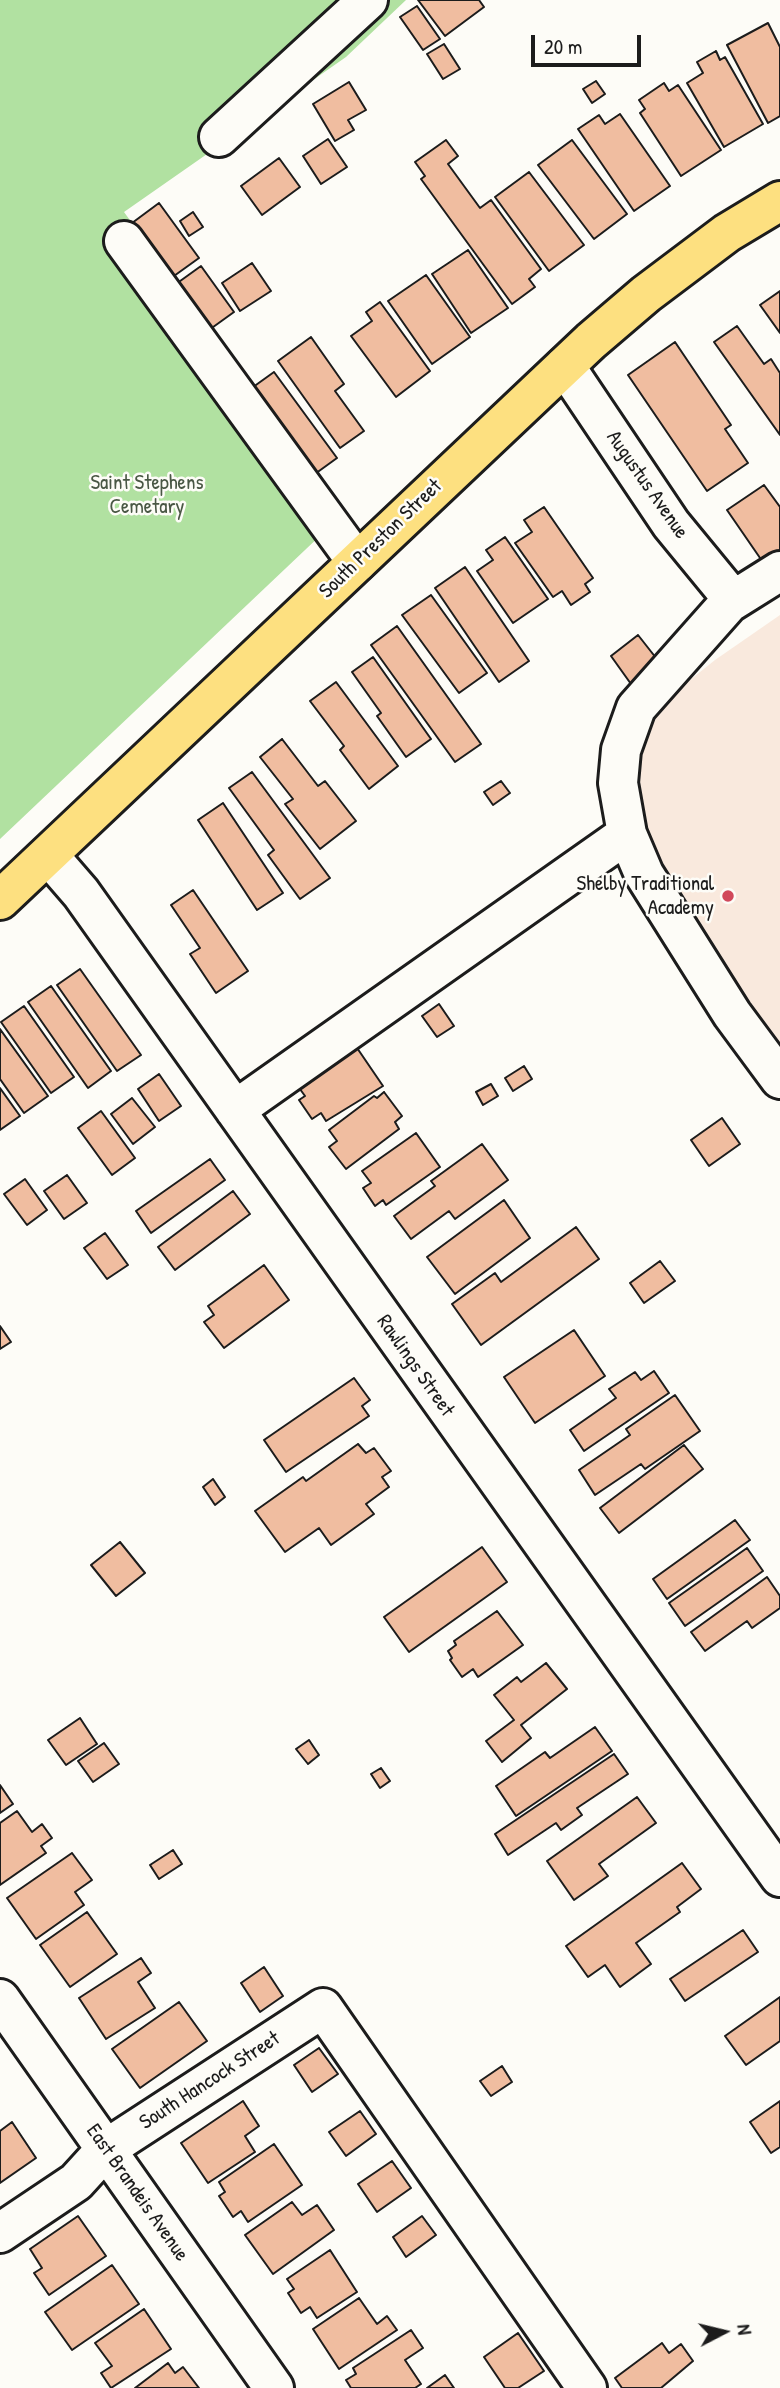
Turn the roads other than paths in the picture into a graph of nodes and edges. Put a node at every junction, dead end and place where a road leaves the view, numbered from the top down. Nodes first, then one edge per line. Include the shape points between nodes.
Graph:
1 (368, 0) edge
2 (219, 137) dead end
3 (780, 201) edge
4 (124, 241) dead end
5 (565, 366) junction
6 (357, 562) junction
7 (780, 571) edge
8 (729, 603) junction
9 (627, 834) junction
10 (48, 856) junction
11 (0, 900) edge
12 (780, 1079) edge
13 (234, 1110) junction
14 (780, 1877) edge
15 (0, 1999) edge
16 (106, 2149) junction
17 (0, 2233) edge
18 (274, 2388) edge
19 (587, 2388) edge

1 - 2 street
3 - 5 main road, South Preston Street via 727,233 646,294
4 - 6 street
5 - 6 main road, South Preston Street
5 - 8 street, Augustus Avenue via 671,524 726,591
6 - 10 main road, South Preston Street
7 - 8 street
8 - 9 street via 636,708 621,750 618,783
9 - 12 street via 644,874
9 - 13 street
10 - 11 main road, South Preston Street
10 - 13 street, Rawlings Street via 81,893
13 - 14 street, Rawlings Street
15 - 16 street, East Brandeis Avenue
16 - 17 street, South Hancock Street via 76,2182
16 - 18 street, East Brandeis Avenue
16 - 19 street, South Hancock Street via 323,2008

